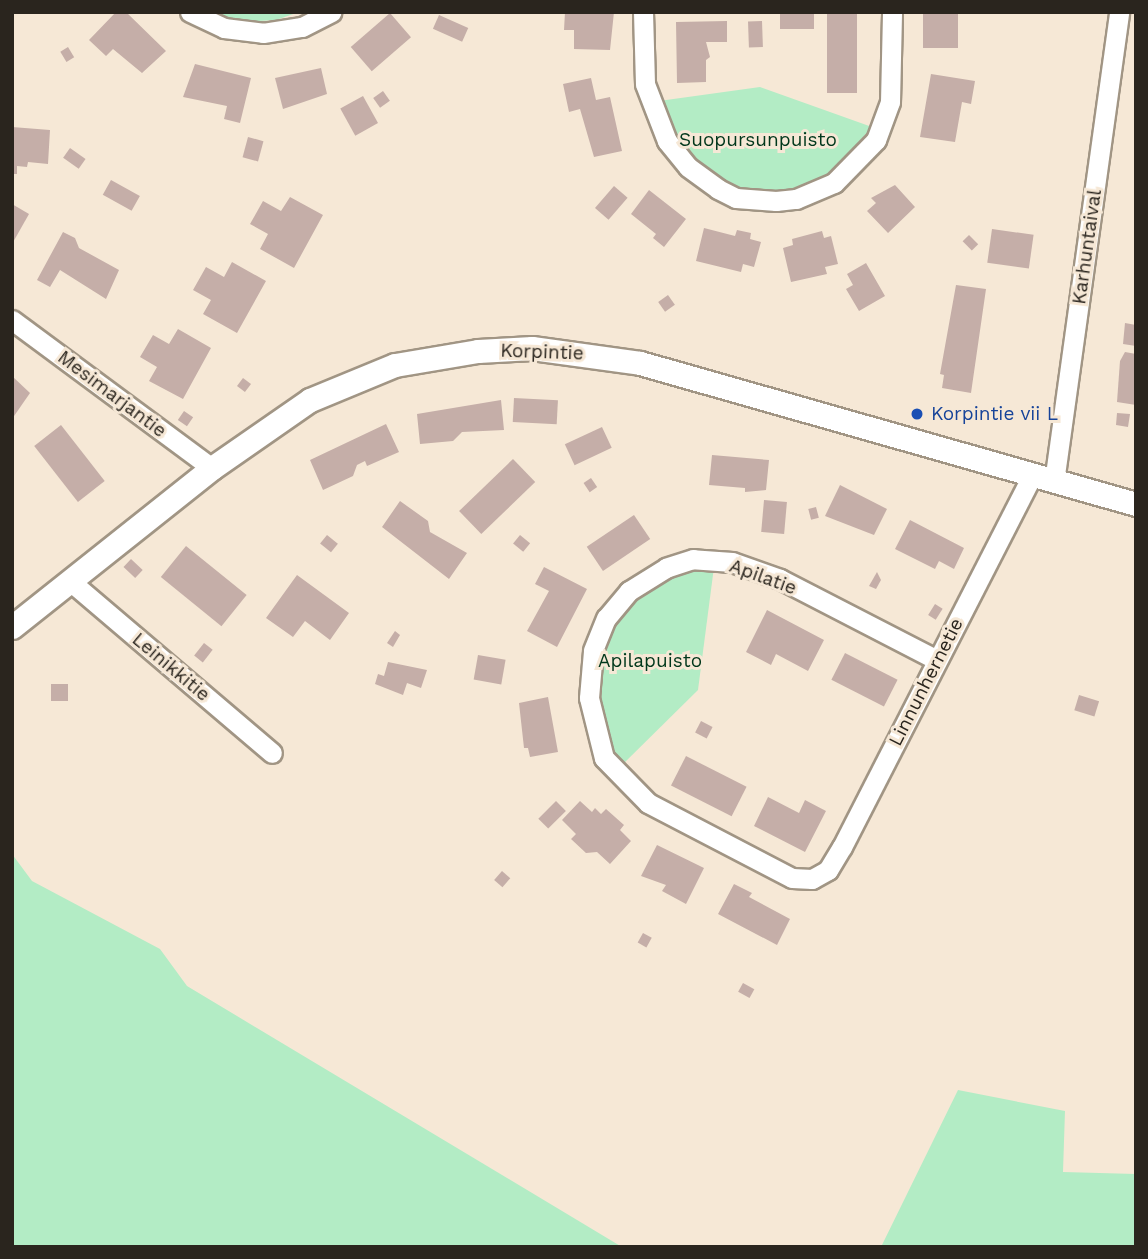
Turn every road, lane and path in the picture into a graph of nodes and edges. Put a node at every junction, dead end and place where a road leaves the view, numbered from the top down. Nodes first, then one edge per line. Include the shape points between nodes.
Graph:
1 (190, 12) edge
2 (331, 12) edge
3 (643, 12) edge
4 (892, 12) edge
5 (1119, 12) edge
6 (12, 320) edge
7 (212, 468) junction
8 (1032, 476) junction
9 (1055, 482) junction
10 (1136, 504) edge
11 (70, 581) junction
12 (12, 626) edge
13 (937, 660) junction
14 (272, 753) dead end
15 (812, 879) joint

1 - 2 street via 224,28 263,33 302,27
3 - 4 street via 645,84 667,141 702,180 736,198 755,201 816,192 864,157 890,102
5 - 9 street, Karhuntaival
6 - 7 street, Mesimarjantie
7 - 8 street, Korpintie via 273,423 362,377 439,356 532,348 640,363
7 - 11 street, Korpintie
8 - 9 street, Korpintie
8 - 13 street, Linnunhernetie
9 - 10 street, Korpintie
11 - 12 street, Korpintie
11 - 14 street, Leinikkitie
13 - 15 street, Linnunhernetie via 842,847 828,870
13 - 15 street, Apilatie via 780,579 733,562 693,559 666,568 629,591 606,618 593,651 589,698 604,758 621,780 693,830 792,878

